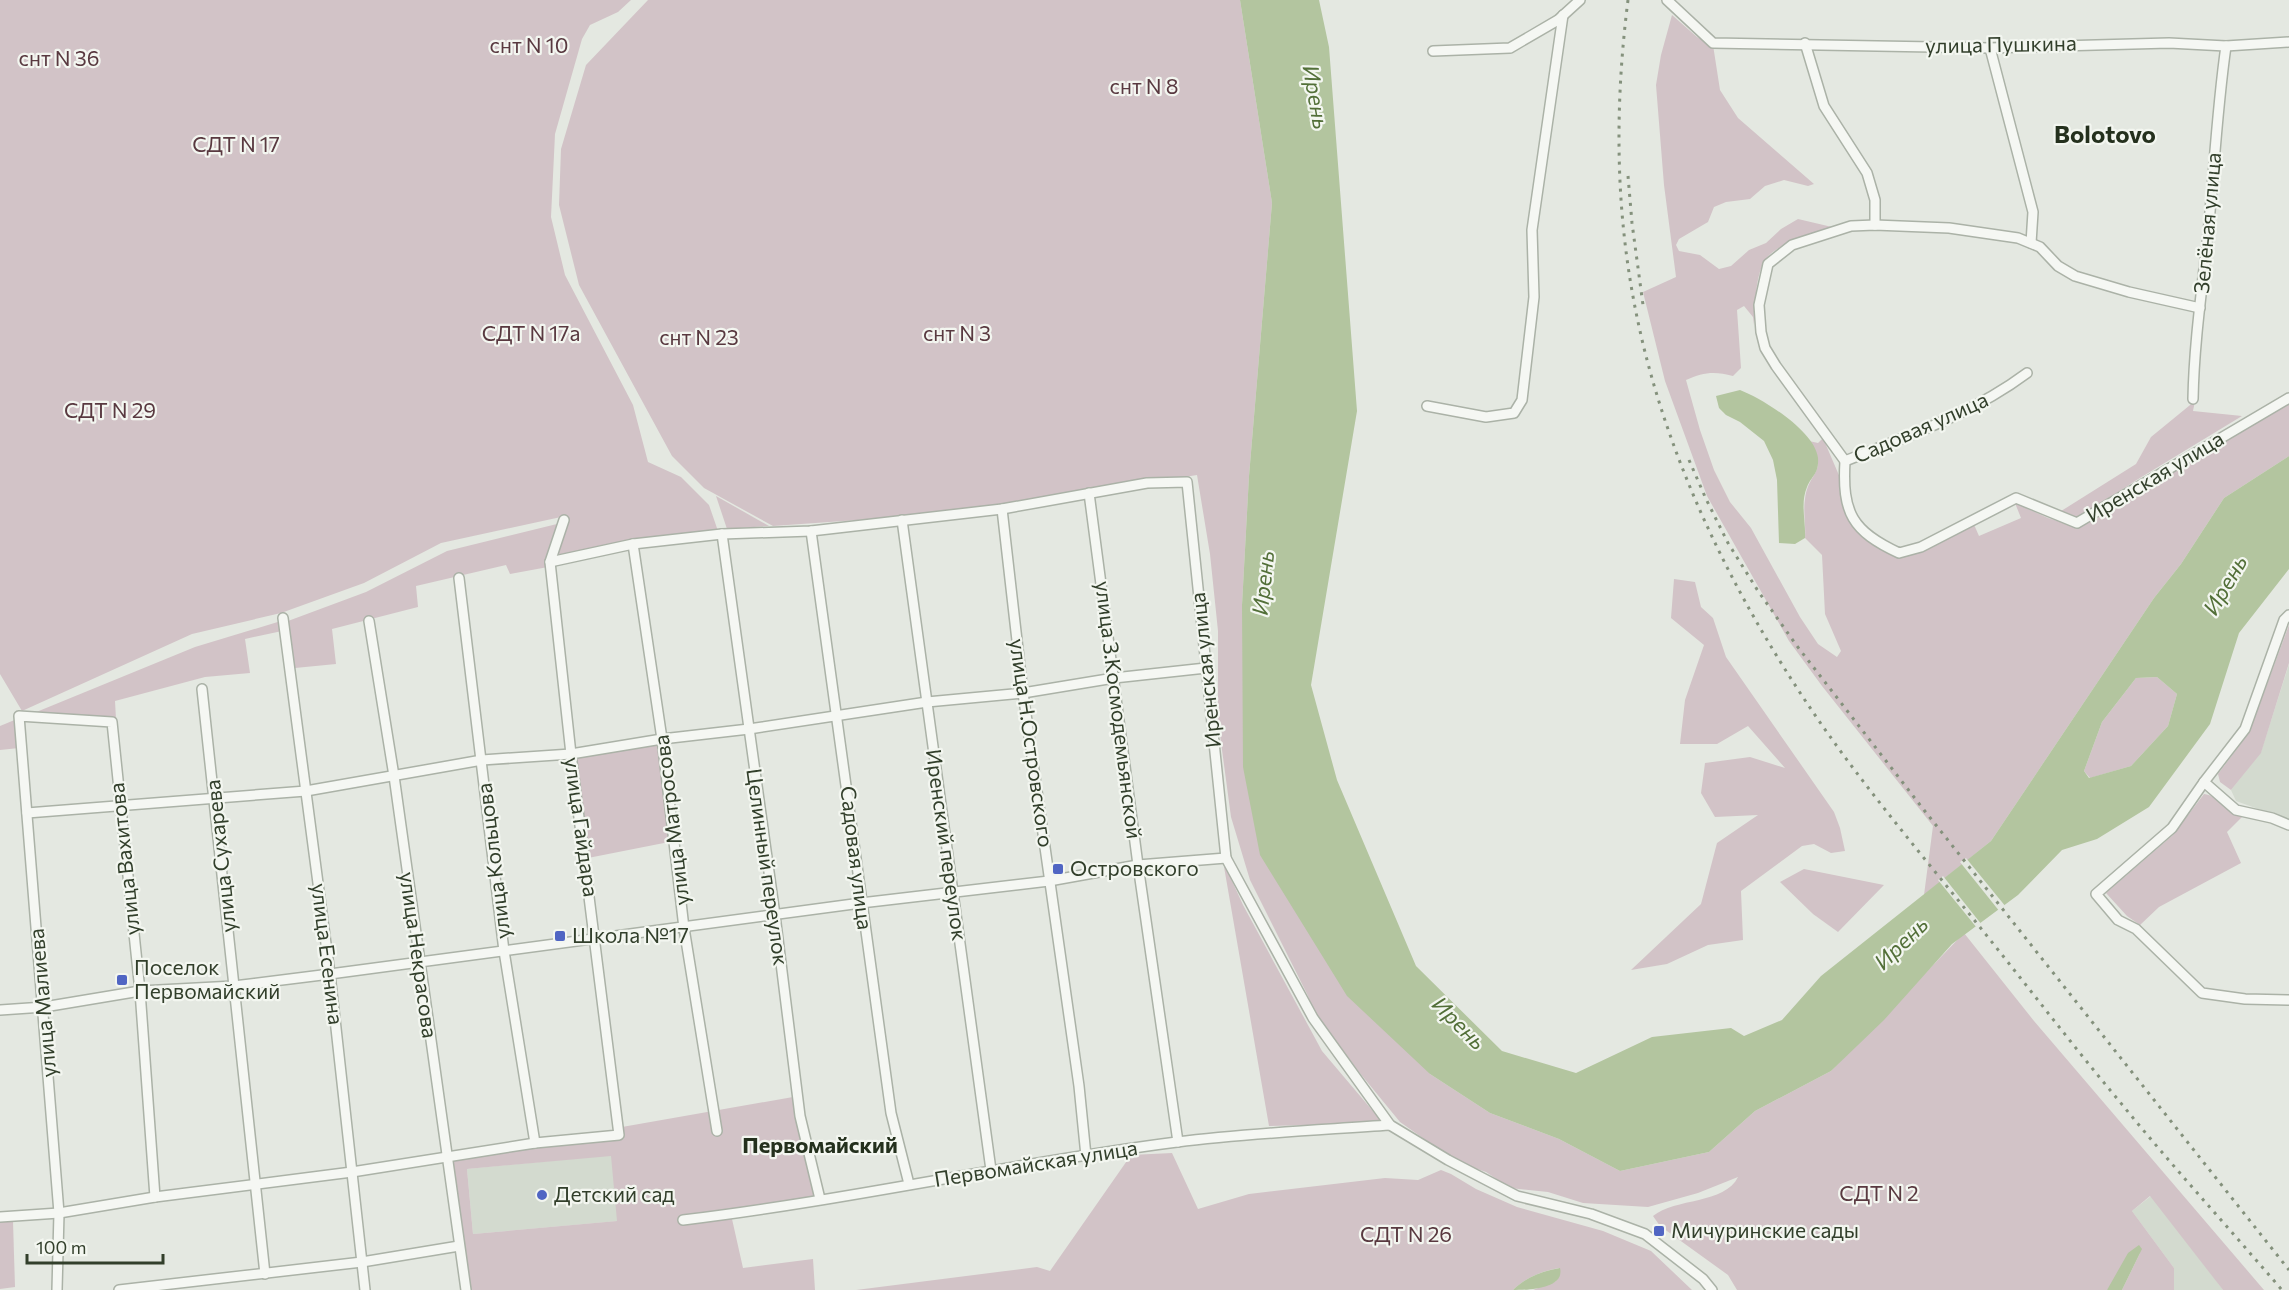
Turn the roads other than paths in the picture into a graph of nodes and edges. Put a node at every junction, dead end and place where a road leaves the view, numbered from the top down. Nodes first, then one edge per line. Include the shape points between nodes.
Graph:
1 (1580, 0) edge
2 (1667, 0) edge
3 (1563, 15) junction
4 (2289, 42) edge
5 (1805, 44) junction
6 (2226, 46) junction
7 (1990, 48) junction
8 (1433, 51) dead end
9 (1875, 225) junction
10 (2031, 243) junction
11 (2200, 308) junction
12 (2027, 373) dead end
13 (2289, 398) edge
14 (2193, 399) dead end
15 (1426, 406) dead end
16 (1845, 461) junction
17 (1089, 493) junction
18 (1002, 509) junction
19 (564, 520) dead end
20 (902, 520) junction
21 (811, 531) junction
22 (722, 534) junction
23 (633, 544) junction
24 (1921, 547) joint
25 (550, 562) junction
26 (459, 578) dead end
27 (2289, 615) edge
28 (283, 618) dead end
29 (369, 621) dead end
30 (1206, 668) junction
31 (1114, 678) junction
32 (202, 689) dead end
33 (1023, 693) junction
34 (927, 702) junction
35 (838, 715) junction
36 (19, 716) joint
37 (749, 729) junction
38 (662, 739) junction
39 (571, 754) junction
40 (482, 760) junction
41 (394, 776) junction
42 (2204, 782) junction
43 (306, 790) junction
44 (215, 797) junction
45 (119, 805) junction
46 (27, 813) junction
47 (2289, 825) edge
48 (1226, 858) junction
49 (1138, 865) junction
50 (1049, 881) junction
51 (953, 891) junction
52 (861, 903) junction
53 (775, 915) junction
54 (684, 928) junction
55 (596, 940) junction
56 (504, 951) junction
57 (420, 963) junction
58 (330, 974) junction
59 (234, 986) junction
60 (140, 991) junction
61 (2289, 1000) edge
62 (44, 1007) junction
63 (0, 1010) edge
64 (1390, 1125) junction
65 (717, 1131) dead end
66 (1179, 1142) junction
67 (535, 1143) junction
68 (446, 1156) junction
69 (1086, 1156) junction
70 (991, 1170) junction
71 (352, 1172) junction
72 (255, 1184) junction
73 (909, 1184) junction
74 (155, 1197) junction
75 (820, 1199) junction
76 (59, 1213) junction
77 (0, 1217) edge
78 (683, 1220) dead end
79 (459, 1246) junction
80 (362, 1262) junction
81 (265, 1274) junction
82 (57, 1290) edge
83 (120, 1290) edge
84 (365, 1290) edge
85 (466, 1290) edge
86 (1712, 1290) edge

1 - 3 street
2 - 5 street, улица Пушкина via 1713,43
3 - 8 street via 1510,48
3 - 15 street via 1532,230 1534,297 1522,400 1514,413 1486,417
4 - 6 street, улица Пушкина
5 - 7 street, улица Пушкина
5 - 9 street via 1824,106 1867,172 1875,200
6 - 7 street, улица Пушкина via 2169,43
6 - 11 street, Зелёная улица
7 - 10 street via 2033,213
9 - 10 street, Садовая улица via 1949,228
9 - 16 street, Садовая улица via 1851,226 1792,245 1768,264 1759,305 1765,348
10 - 11 street, Садовая улица via 2075,276
11 - 14 street, Зелёная улица
12 - 16 street, Садовая улица via 1970,409
13 - 24 street, Иренская улица via 2077,523 2016,498
16 - 24 street, Садовая улица via 1847,507 1854,524 1899,554
17 - 18 street
17 - 30 street, Иренская улица via 1147,483 1187,482
17 - 31 street, улица З.Космодемьянской
18 - 20 street
18 - 33 street, улица Н.Островского
19 - 25 street, улица Гайдара
20 - 21 street
20 - 34 street, Иренский переулок
21 - 22 street
21 - 35 street, Садовая улица
22 - 23 street
22 - 37 street, Целинный переулок
23 - 25 street
23 - 38 street, улица Матросова
25 - 39 street, улица Гайдара
26 - 40 street, улица Кольцова
27 - 42 street via 2245,729
28 - 43 street, улица Есенина
29 - 41 street, улица Некрасова
30 - 31 street
30 - 48 street, Иренская улица
31 - 33 street
31 - 49 street, улица З.Космодемьянской
32 - 44 street, улица Сухарева
33 - 34 street
33 - 50 street, улица Н.Островского
34 - 35 street
34 - 51 street, Иренский переулок
35 - 37 street
35 - 52 street, Садовая улица
36 - 45 street, улица Вахитова via 112,722
36 - 46 street, улица Малиева
37 - 38 street
37 - 53 street, Целинный переулок
38 - 39 street
38 - 54 street, улица Матросова
39 - 40 street
39 - 55 street, улица Гайдара
40 - 41 street
40 - 56 street, улица Кольцова
41 - 43 street
41 - 57 street, улица Некрасова
42 - 47 street via 2236,810
42 - 61 street via 2172,828 2096,894 2118,920 2136,929 2202,993
43 - 44 street
43 - 58 street, улица Есенина
44 - 45 street
44 - 59 street, улица Сухарева
45 - 46 street
45 - 60 street, улица Вахитова
46 - 62 street, улица Малиева
48 - 49 street
48 - 64 street via 1313,1018
49 - 50 street
49 - 66 street, улица З.Космодемьянской
50 - 51 street
50 - 69 street, улица Н.Островского
51 - 52 street
51 - 70 street, Иренский переулок
52 - 53 street
52 - 73 street, Садовая улица via 891,1113
53 - 54 street
53 - 75 street, Целинный переулок via 800,1116
54 - 55 street
54 - 65 street, улица Матросова
55 - 56 street
55 - 67 street, улица Гайдара via 619,1136
56 - 57 street
56 - 67 street, улица Кольцова
57 - 58 street
57 - 68 street, улица Некрасова
58 - 59 street
58 - 71 street, улица Есенина
59 - 60 street
59 - 72 street, улица Сухарева
60 - 62 street
60 - 74 street, улица Вахитова
62 - 63 street
62 - 76 street, улица Малиева
64 - 66 street, Первомайская улица
64 - 86 street via 1517,1196 1591,1214 1645,1234
66 - 69 street, Первомайская улица
67 - 68 street
68 - 71 street
68 - 79 street, улица Некрасова
69 - 70 street, Первомайская улица
70 - 73 street, Первомайская улица
71 - 72 street
71 - 80 street, улица Есенина
72 - 74 street
72 - 81 street, улица Сухарева
73 - 75 street, Первомайская улица
74 - 76 street
75 - 78 street, Первомайская улица
76 - 77 street
76 - 82 street, улица Малиева
79 - 80 street
79 - 85 street, улица Некрасова
80 - 81 street
80 - 84 street, улица Есенина
81 - 83 street

